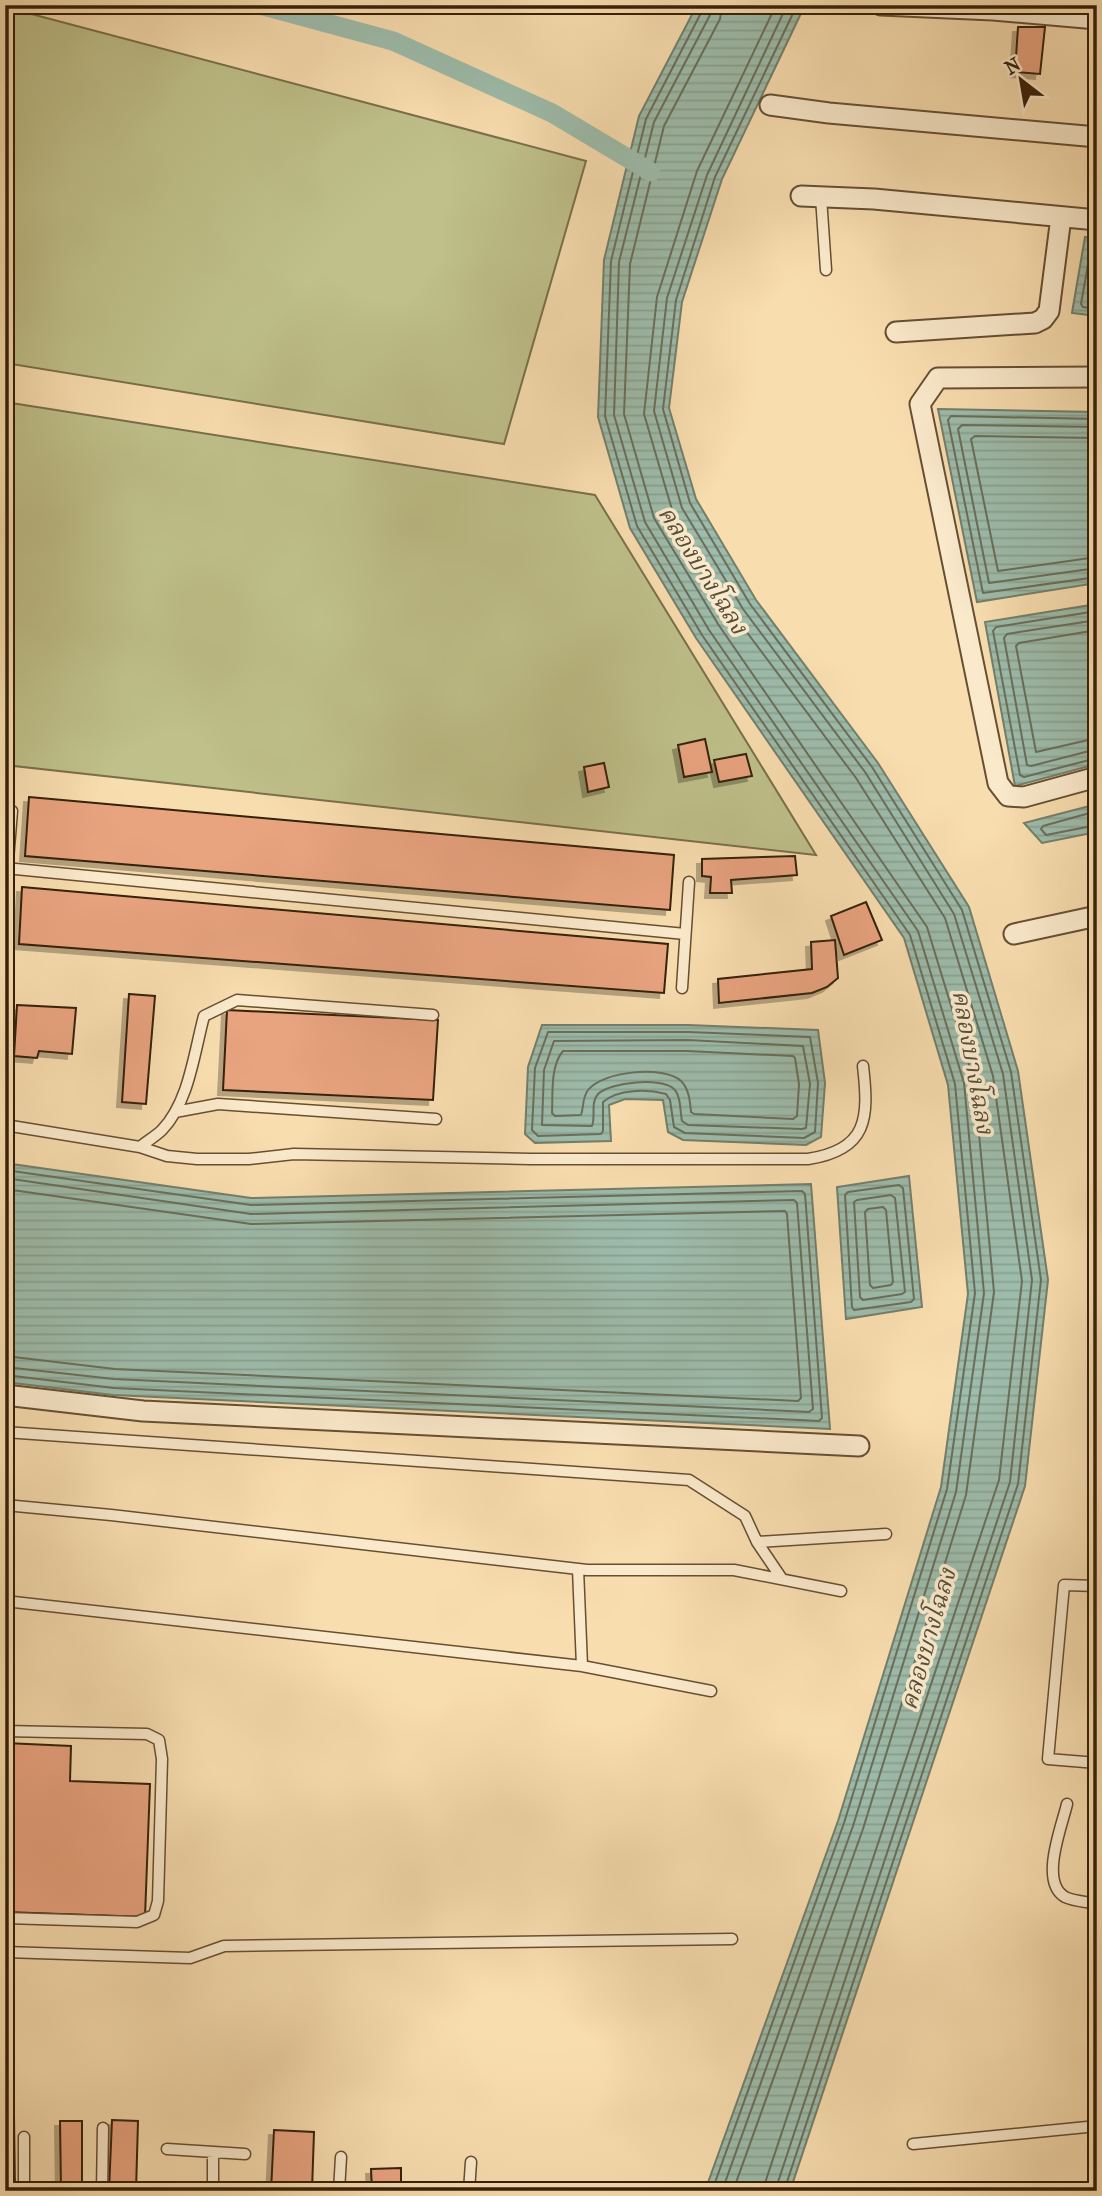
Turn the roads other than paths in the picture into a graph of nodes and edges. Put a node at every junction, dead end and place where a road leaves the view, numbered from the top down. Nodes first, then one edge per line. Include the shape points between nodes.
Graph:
1 (881, 5) edge
2 (1097, 19) edge
3 (775, 106) dead end
4 (1097, 137) edge
5 (801, 196) dead end
6 (821, 197) junction
7 (1061, 217) junction
8 (1097, 220) edge
9 (827, 270) dead end
10 (896, 332) dead end
11 (1097, 377) edge
12 (1097, 777) edge
13 (12, 811) dead end
14 (6, 868) edge
15 (689, 882) dead end
16 (5, 897) edge
17 (1096, 918) edge
18 (685, 933) junction
19 (1013, 934) dead end
20 (682, 988) dead end
21 (433, 1014) dead end
22 (863, 1066) dead end
23 (175, 1112) junction
24 (436, 1119) dead end
25 (5, 1125) edge
26 (140, 1147) junction
27 (5, 1395) edge
28 (5, 1432) edge
29 (859, 1446) dead end
30 (5, 1505) edge
31 (887, 1534) dead end
32 (757, 1542) junction
33 (578, 1569) junction
34 (782, 1579) junction
35 (1097, 1586) edge
36 (841, 1591) dead end
37 (5, 1601) edge
38 (582, 1666) junction
39 (711, 1691) dead end
40 (5, 1731) edge
41 (1097, 1763) edge
42 (1067, 1804) dead end
43 (1097, 1904) edge
44 (5, 1918) edge
45 (732, 1939) dead end
46 (5, 1952) edge
47 (1097, 2126) edge
48 (103, 2128) dead end
49 (24, 2137) dead end
50 (913, 2144) dead end
51 (167, 2149) dead end
52 (213, 2152) junction
53 (245, 2154) dead end
54 (341, 2157) dead end
55 (471, 2162) dead end
56 (23, 2191) edge
57 (102, 2191) edge
58 (213, 2191) edge
59 (339, 2191) edge
60 (469, 2191) edge

1 - 2 street
3 - 4 street
5 - 6 street
6 - 7 street
6 - 9 lane
7 - 8 street
7 - 10 street via 1049,311 1042,319
11 - 12 street via 938,378 920,404 998,783 1008,796 1024,797
13 - 14 lane
14 - 16 lane
14 - 18 lane
15 - 18 lane
17 - 19 street
18 - 20 lane
21 - 23 lane via 237,1000 204,1017
22 - 26 lane via 865,1117 858,1132 838,1151 808,1159 294,1154 197,1159
23 - 24 lane via 218,1104
23 - 26 lane via 162,1130
25 - 26 lane
27 - 29 street via 143,1411
28 - 32 lane via 690,1480 746,1516
30 - 33 lane
31 - 32 lane
32 - 34 lane
33 - 34 lane via 734,1570
33 - 38 lane
34 - 36 lane
35 - 41 lane via 1064,1585 1048,1759
37 - 38 lane
38 - 39 lane
40 - 44 lane via 147,1734 159,1740 162,1759 154,1915 137,1922
42 - 43 lane via 1052,1878 1056,1890 1066,1898
45 - 46 lane via 224,1946 190,1958
47 - 50 lane
48 - 57 lane
49 - 56 lane
51 - 52 lane
52 - 53 lane
52 - 58 lane
54 - 59 lane
55 - 60 lane

